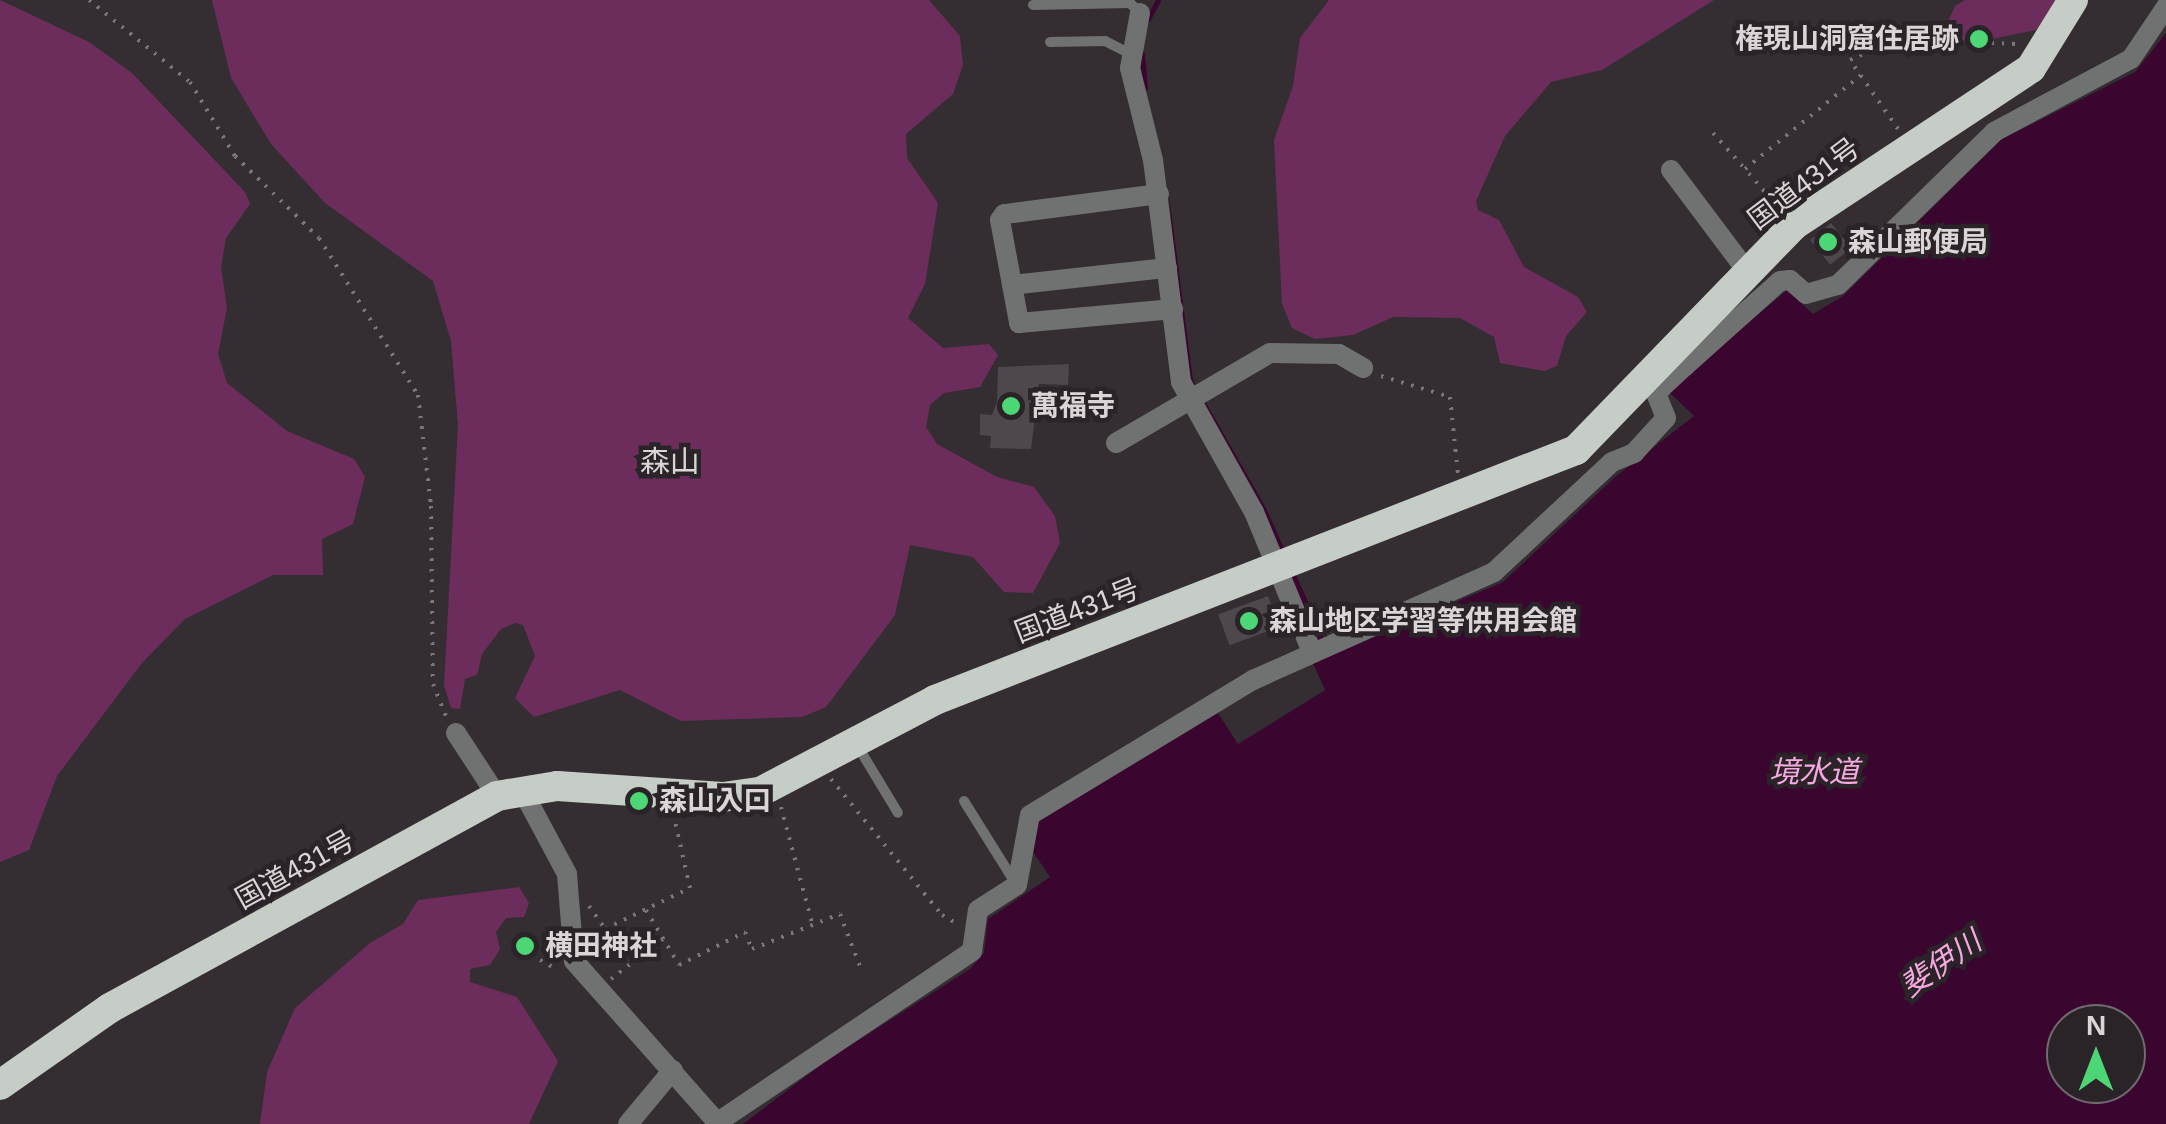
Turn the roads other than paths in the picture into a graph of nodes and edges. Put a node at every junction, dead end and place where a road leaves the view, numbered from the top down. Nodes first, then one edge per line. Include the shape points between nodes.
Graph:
1 (2073, 0) edge
2 (1033, 5) dead end
3 (2166, 7) edge
4 (1140, 13) joint
5 (1050, 42) dead end
6 (1130, 54) junction
7 (1671, 170) dead end
8 (1158, 194) junction
9 (1167, 268) junction
10 (1746, 270) junction
11 (1012, 286) junction
12 (1173, 309) junction
13 (1678, 360) junction
14 (1363, 368) road end
15 (1198, 398) junction
16 (1116, 443) dead end
17 (1286, 568) junction
18 (1320, 649) junction
19 (456, 733) road end
20 (854, 742) junction
21 (510, 793) junction
22 (964, 801) dead end
23 (898, 813) dead end
24 (1017, 885) junction
25 (673, 1070) junction
26 (0, 1085) edge
27 (716, 1123) edge
28 (628, 1124) edge

1 - 10 highway, 国道431号 via 2056,36 2008,88 1794,225
2 - 4 lane via 1130,3
3 - 13 street via 2132,59 1994,132 1838,285 1806,294 1790,280 1780,281
4 - 6 street
5 - 6 lane via 1106,42
6 - 8 street
7 - 10 street
8 - 9 street
8 - 11 street via 1004,214
9 - 11 street
9 - 12 street
10 - 13 highway, 国道431号
11 - 12 street via 1019,322 1030,326
12 - 15 street via 1181,382
13 - 17 highway, 国道431号 via 1576,450
13 - 18 street via 1656,393 1666,418 1503,565
14 - 15 street via 1339,354 1270,353
15 - 16 street
15 - 17 street
17 - 18 street
17 - 20 highway, 国道431号 via 935,700
18 - 24 street via 1253,680 1030,815
19 - 21 street
20 - 21 highway, 国道431号 via 776,787 744,796
20 - 23 lane
21 - 25 street via 567,874 571,956
21 - 26 highway, 国道431号 via 110,1008
22 - 24 lane
24 - 27 street via 978,910 972,951
25 - 27 street
25 - 28 street

